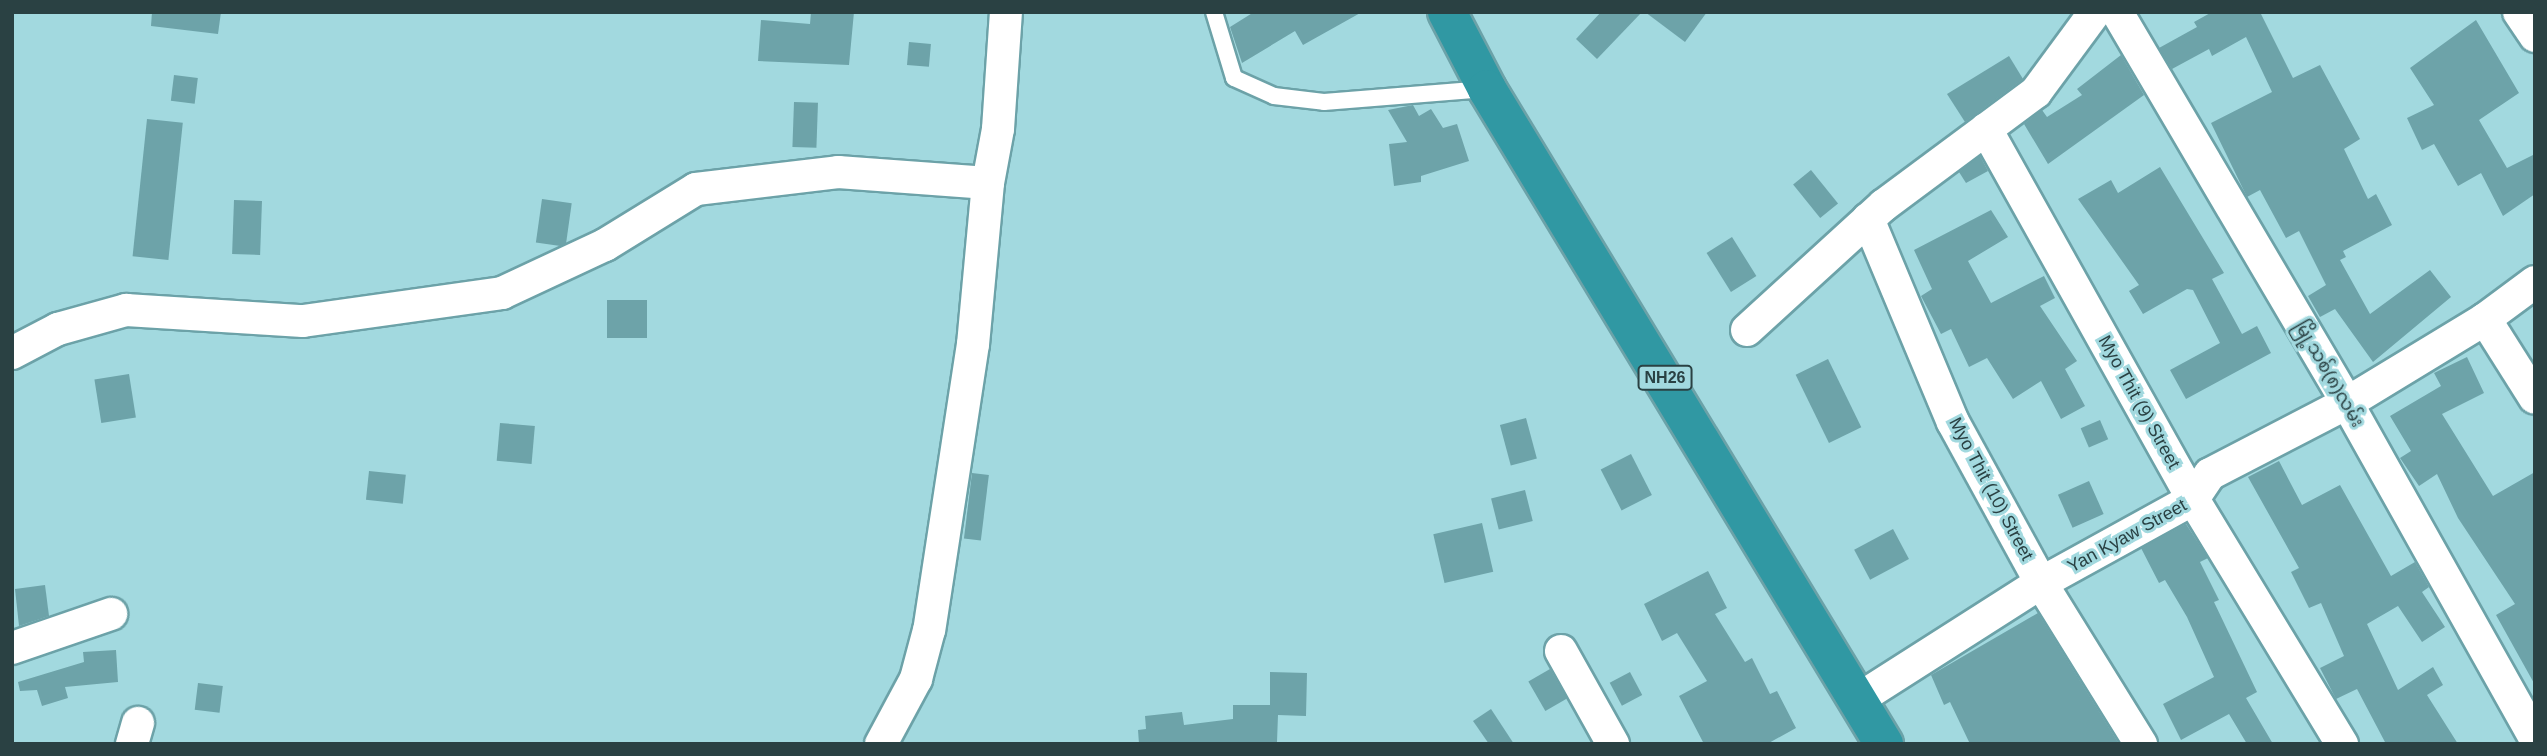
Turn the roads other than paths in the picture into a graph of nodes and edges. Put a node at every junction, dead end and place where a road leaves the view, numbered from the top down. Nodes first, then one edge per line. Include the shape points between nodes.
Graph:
1 (1006, 12) edge
2 (1214, 12) edge
3 (1447, 12) edge
4 (2095, 12) edge
5 (2117, 12) edge
6 (2519, 12) edge
7 (2535, 36) edge
8 (1487, 89) junction
9 (1986, 129) junction
10 (988, 183) junction
11 (1868, 219) junction
12 (2535, 282) edge
13 (2485, 319) junction
14 (1747, 330) dead end
15 (12, 353) edge
16 (2535, 398) edge
17 (2347, 403) junction
18 (2193, 499) junction
19 (2042, 583) junction
20 (111, 614) dead end
21 (12, 648) edge
22 (1561, 651) dead end
23 (1857, 700) junction
24 (2528, 737) edge
25 (881, 744) edge
26 (1613, 744) edge
27 (1884, 744) edge
28 (2141, 744) edge
29 (2342, 744) edge

1 - 10 street via 998,129
2 - 8 lane via 1234,78 1275,96 1324,102
3 - 8 highway, NH26
4 - 9 street via 2036,92
5 - 17 street, မြို့သစ်(၈)လမ်း
6 - 7 street
8 - 23 highway, NH26
9 - 11 street
9 - 18 street, Myo Thit (9) Street
10 - 15 street via 838,172 696,189 605,246 502,293 303,321 126,310 58,328
10 - 25 street via 973,344 929,630 916,679
11 - 14 street
11 - 19 street, Myo Thit (10) Street via 1954,422
12 - 13 street, Yan Kyaw Street
13 - 16 street
13 - 17 street, Yan Kyaw Street
17 - 18 street, Yan Kyaw Street via 2210,474
17 - 24 street, မြို့သစ်(၈)လမ်း
18 - 19 street, Yan Kyaw Street
18 - 29 street, Myo Thit (9) Street
19 - 23 street, Yan Kyaw Street
19 - 28 street, Myo Thit (10) Street
20 - 21 street
22 - 26 street
23 - 27 highway, NH26

